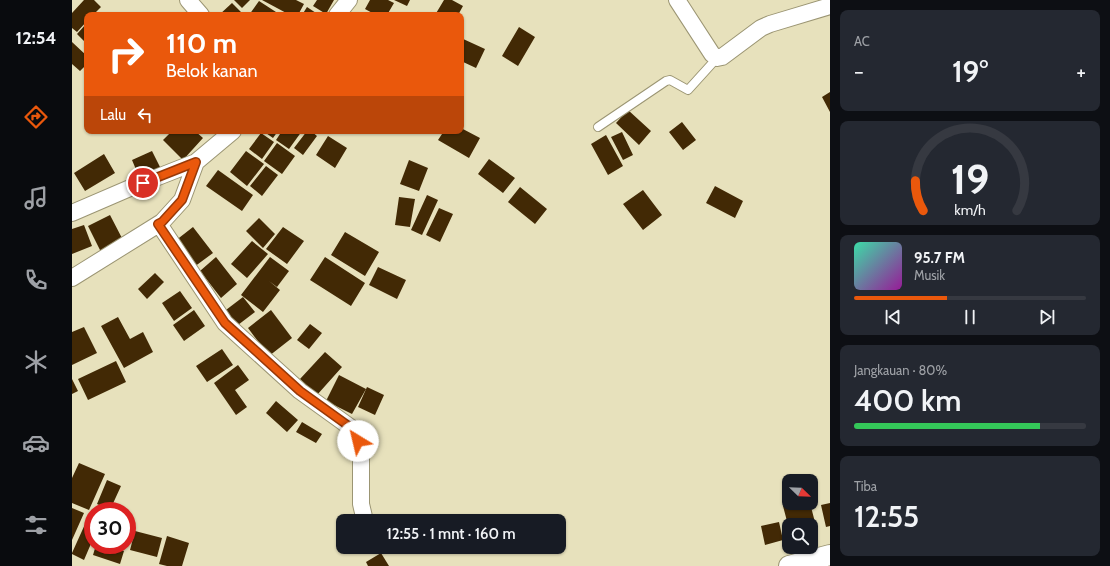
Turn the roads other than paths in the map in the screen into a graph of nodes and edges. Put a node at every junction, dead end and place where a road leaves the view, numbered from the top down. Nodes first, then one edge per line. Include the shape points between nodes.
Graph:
1 (188, 0) edge
2 (349, 0) edge
3 (677, 0) edge
4 (830, 6) edge
5 (198, 12) edge
6 (339, 12) edge
7 (718, 58) junction
8 (598, 127) dead end
9 (229, 134) edge
10 (196, 162) junction
11 (72, 213) edge
12 (158, 224) junction
13 (72, 278) edge
14 (363, 514) edge
15 (830, 555) edge
16 (789, 566) edge

1 - 5 street
2 - 6 street
3 - 7 street via 712,54
4 - 7 street via 761,28
7 - 8 lane via 688,90 670,80 666,81
9 - 10 street
10 - 11 street
10 - 12 street via 182,200
12 - 13 street
12 - 14 street via 225,323 300,391 350,427 361,451
15 - 16 street

